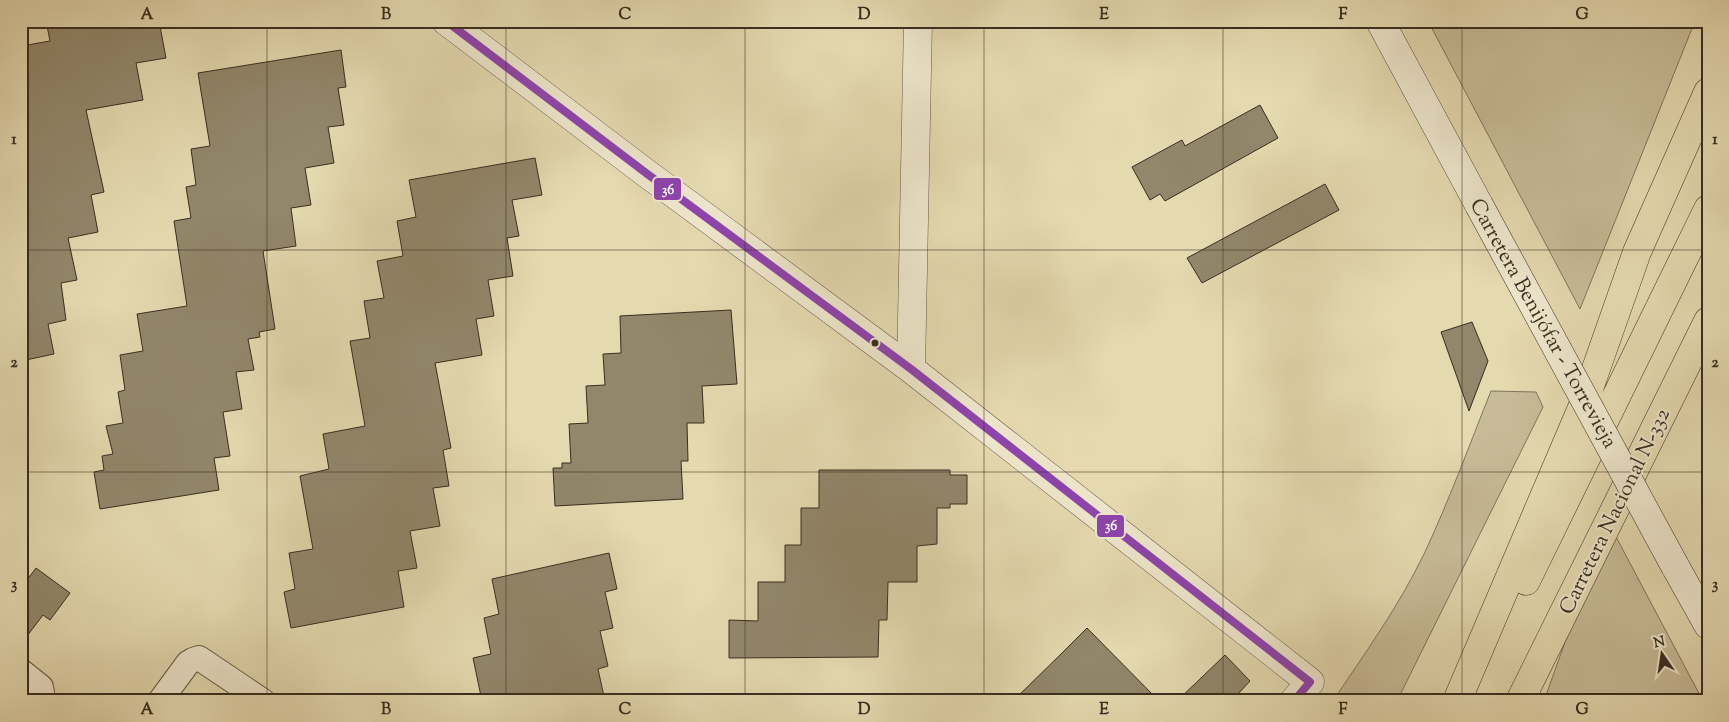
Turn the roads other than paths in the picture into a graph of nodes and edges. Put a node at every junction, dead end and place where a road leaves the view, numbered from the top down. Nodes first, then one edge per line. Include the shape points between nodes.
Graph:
1 (446, 21) edge
2 (918, 21) edge
3 (1380, 21) edge
4 (1708, 92) edge
5 (1708, 209) edge
6 (1708, 321) edge
7 (911, 369) junction
8 (1708, 625) edge
9 (21, 670) edge
10 (1302, 691) edge
11 (38, 701) edge
12 (160, 701) edge
13 (262, 701) edge
14 (1459, 701) edge
15 (1520, 701) edge

1 - 7 street
2 - 7 street
3 - 8 street, Carretera Benijófar - Torrevieja, bridge
4 - 14 highway via 1637,252 1584,404
5 - 14 highway via 1539,557
6 - 15 highway, Carretera Nacional N-332
7 - 10 street
9 - 11 lane via 41,686
12 - 13 lane via 188,663 198,658

